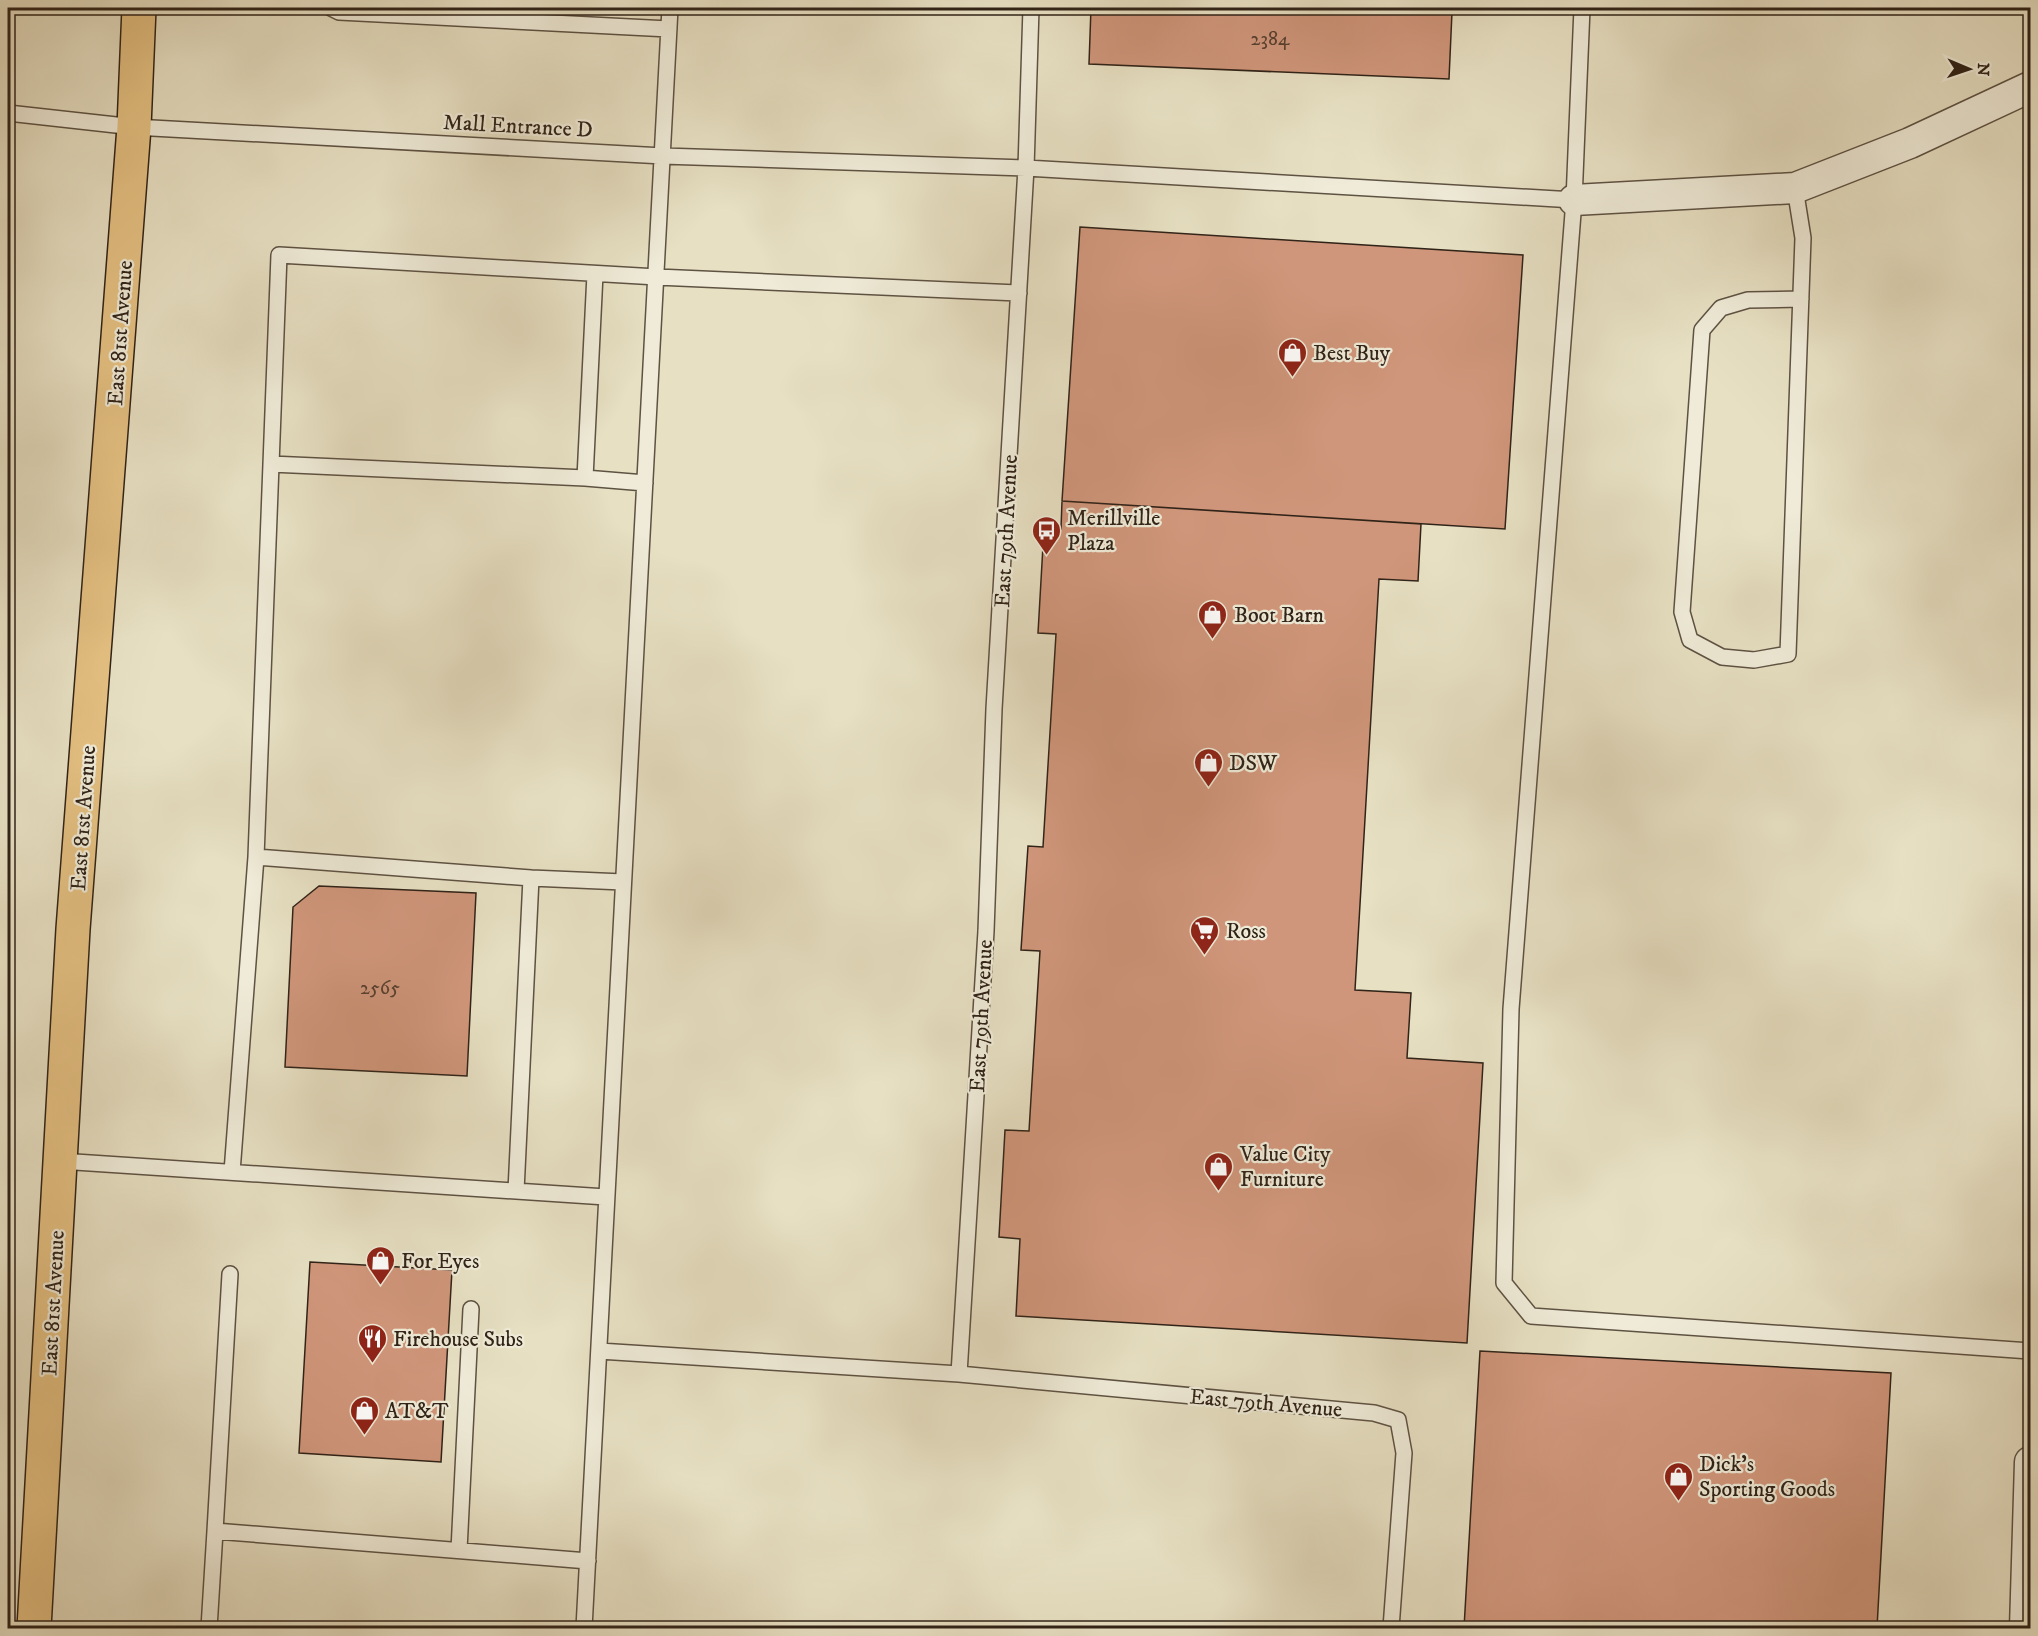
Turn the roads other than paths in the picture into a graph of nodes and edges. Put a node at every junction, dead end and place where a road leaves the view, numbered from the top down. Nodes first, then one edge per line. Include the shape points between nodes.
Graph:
1 (139, 8) edge
2 (331, 8) edge
3 (670, 8) edge
4 (1031, 8) edge
5 (1582, 8) edge
6 (669, 29) junction
7 (2031, 87) edge
8 (8, 113) edge
9 (134, 127) junction
10 (663, 156) junction
11 (1026, 168) junction
12 (1796, 188) junction
13 (1574, 200) junction
14 (595, 274) junction
15 (657, 278) junction
16 (1019, 293) junction
17 (1801, 299) junction
18 (271, 464) junction
19 (585, 478) junction
20 (645, 483) junction
21 (256, 858) junction
22 (531, 878) junction
23 (623, 882) junction
24 (60, 1161) junction
25 (232, 1173) junction
26 (516, 1191) junction
27 (606, 1197) junction
28 (230, 1274) dead end
29 (471, 1309) dead end
30 (599, 1351) junction
31 (2031, 1351) edge
32 (959, 1374) junction
33 (2031, 1462) edge
34 (215, 1531) junction
35 (459, 1550) junction
36 (588, 1561) junction
37 (34, 1629) edge
38 (209, 1629) edge
39 (584, 1629) edge
40 (1391, 1629) edge
41 (2025, 1629) edge

1 - 9 highway, East 81st Avenue
2 - 6 lane via 339,12
3 - 6 lane
4 - 11 lane, East 79th Avenue
5 - 13 lane
6 - 10 lane
7 - 12 street via 1910,143
8 - 9 lane, Mall Entrance D
9 - 10 lane, Mall Entrance D
9 - 24 highway, East 81st Avenue via 73,929
10 - 11 lane, Mall Entrance D
10 - 15 lane
11 - 13 lane, Mall Entrance D
11 - 16 lane, East 79th Avenue
12 - 13 street
12 - 17 lane via 1803,238
13 - 31 lane via 1511,1009 1504,1283 1531,1316
14 - 15 lane
14 - 18 lane via 279,255
14 - 19 lane
15 - 16 lane
15 - 20 lane
16 - 32 lane, East 79th Avenue
17 - 17 lane via 1788,654 1754,660 1722,657 1690,640 1682,612 1702,330 1721,308 1748,300
18 - 19 lane
18 - 21 lane
19 - 20 lane
20 - 23 lane
21 - 22 lane
21 - 25 lane
22 - 23 lane
22 - 26 lane
23 - 27 lane
24 - 25 lane
24 - 37 highway, East 81st Avenue
25 - 26 lane
26 - 27 lane
27 - 30 lane
28 - 34 lane
29 - 35 lane
30 - 32 lane
30 - 36 lane
32 - 40 lane, East 79th Avenue via 1374,1413 1398,1420 1404,1453
33 - 41 street
34 - 35 lane
34 - 38 lane
35 - 36 lane
36 - 39 lane

